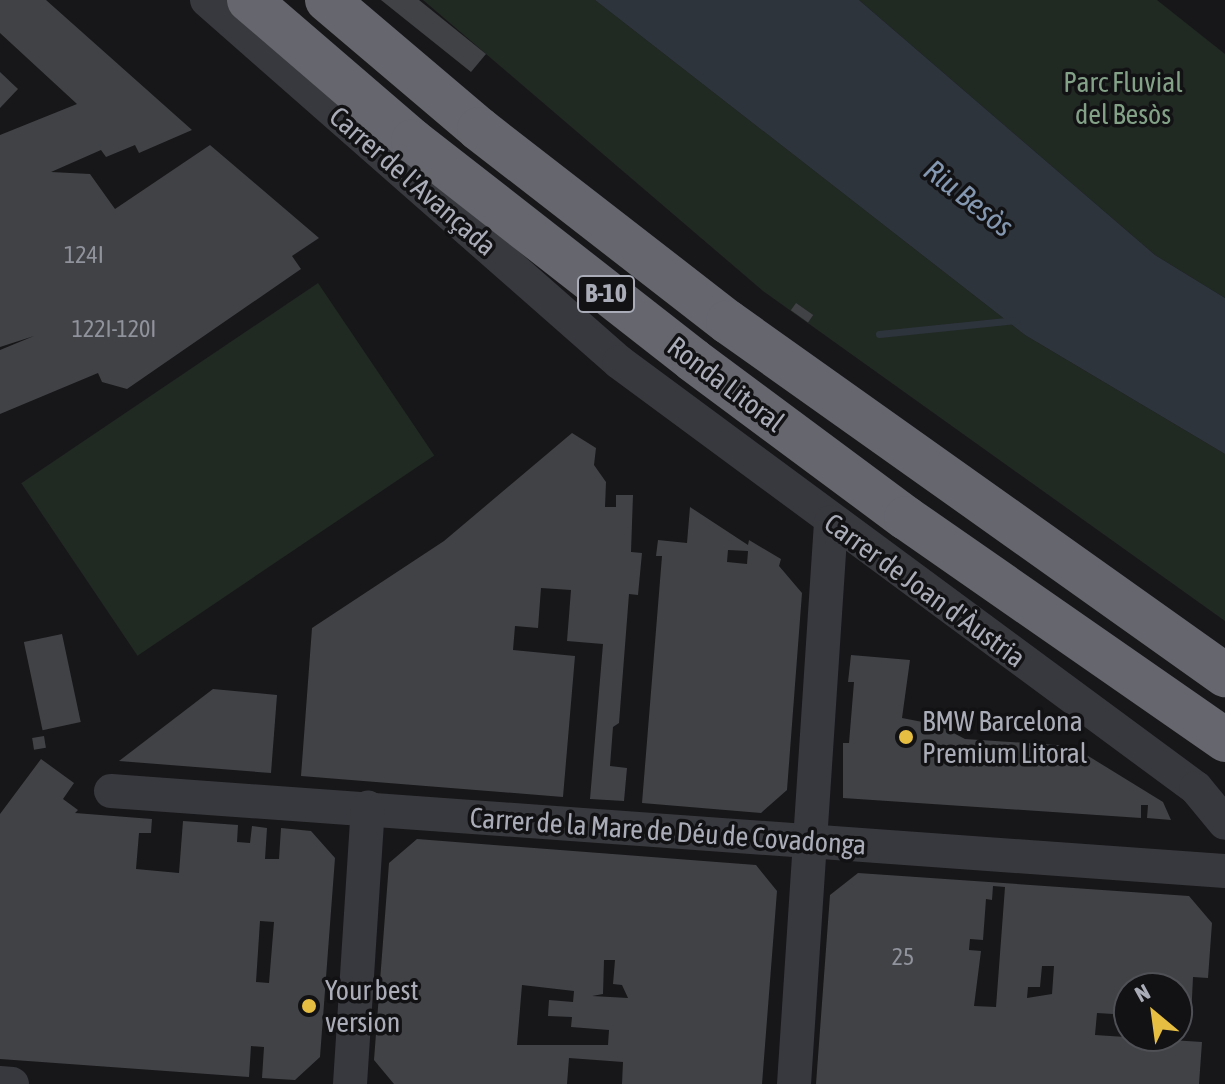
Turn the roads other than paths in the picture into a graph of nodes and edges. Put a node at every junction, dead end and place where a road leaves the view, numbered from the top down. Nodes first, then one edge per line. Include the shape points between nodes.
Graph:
1 (207, 0) edge
2 (249, 0) edge
3 (327, 0) edge
4 (619, 362) joint
5 (831, 522) junction
6 (1225, 675) edge
7 (1225, 740) edge
8 (111, 791) dead end
9 (368, 808) junction
10 (1225, 823) edge
11 (813, 843) junction
12 (1225, 871) edge
13 (0, 1083) edge
14 (12, 1084) edge
15 (350, 1084) edge
16 (794, 1084) edge

1 - 4 street, Carrer de l'Avançada
2 - 7 highway, Ronda Litoral / B-10 via 413,141 657,332 906,518
3 - 6 highway, Ronda Litoral / B-10 via 479,129 728,322
4 - 5 street, Carrer de Joan d'Àustria
5 - 10 street, Carrer de Joan d'Àustria via 1196,788
5 - 11 street
8 - 9 street, Carrer de la Mare de Déu de Covadonga
9 - 11 street, Carrer de la Mare de Déu de Covadonga
9 - 15 street
11 - 12 street, Carrer de la Mare de Déu de Covadonga
11 - 16 street
13 - 14 street

